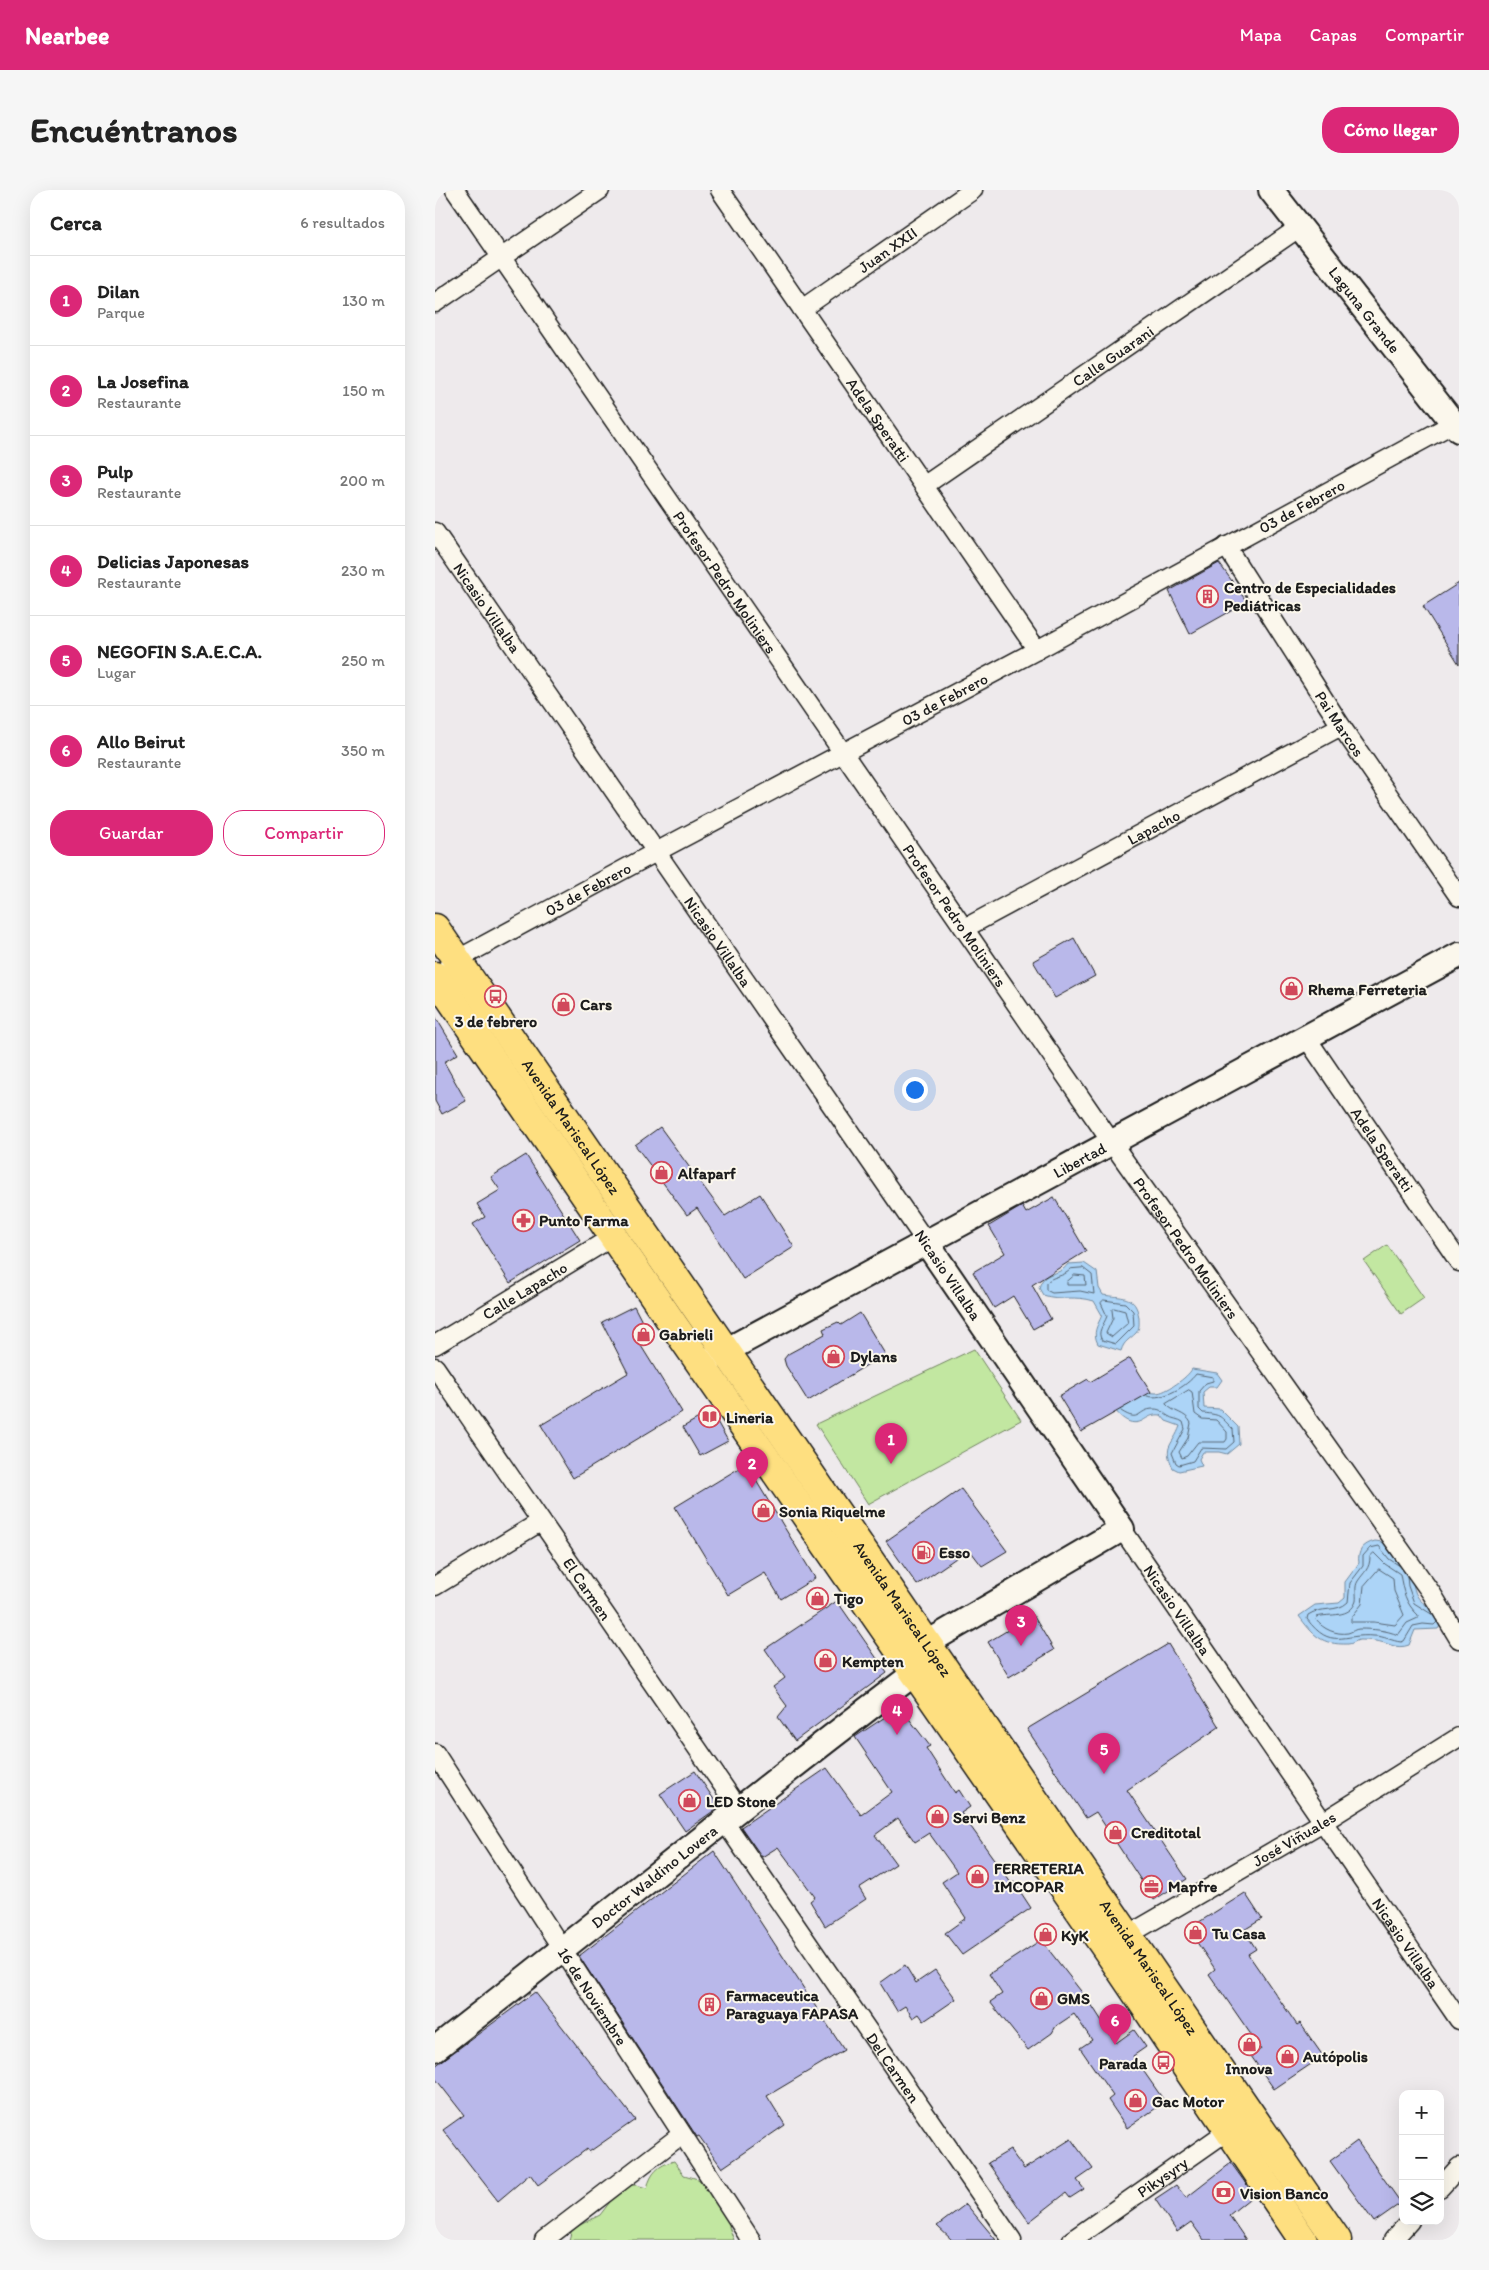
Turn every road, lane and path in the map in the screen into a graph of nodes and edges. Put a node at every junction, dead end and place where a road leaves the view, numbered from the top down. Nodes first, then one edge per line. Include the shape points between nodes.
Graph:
1 (455, 190) edge
2 (600, 190) edge
3 (720, 190) edge
4 (973, 190) edge
5 (1271, 190) edge
6 (1300, 227) junction
7 (501, 259) junction
8 (435, 303) edge
9 (802, 309) junction
10 (1456, 427) edge
11 (925, 485) junction
12 (435, 532) edge
13 (1226, 546) junction
14 (1037, 650) junction
15 (1341, 726) junction
16 (842, 752) junction
17 (656, 852) junction
18 (1459, 897) edge
19 (435, 928) edge
20 (965, 928) junction
21 (1459, 955) edge
22 (446, 966) edge
23 (435, 976) edge
24 (1306, 1037) junction
25 (1112, 1142) junction
26 (614, 1236) junction
27 (926, 1242) junction
28 (1459, 1262) edge
29 (435, 1345) edge
30 (726, 1350) junction
31 (701, 1364) junction
32 (435, 1367) edge
33 (540, 1522) junction
34 (1123, 1529) junction
35 (435, 1586) edge
36 (1459, 1639) edge
37 (920, 1661) junction
38 (1459, 1738) edge
39 (435, 1753) edge
40 (732, 1815) junction
41 (1323, 1822) junction
42 (1128, 1935) junction
43 (563, 1950) junction
44 (1459, 2020) edge
45 (435, 2049) edge
46 (1251, 2115) junction
47 (1228, 2131) junction
48 (681, 2135) junction
49 (1459, 2167) edge
50 (1444, 2184) edge
51 (1406, 2225) edge
52 (544, 2240) edge
53 (751, 2240) edge
54 (1012, 2240) edge
55 (1072, 2240) edge
56 (1303, 2240) edge
57 (1337, 2240) edge
58 (1393, 2240) edge

1 - 7 street, Profesor Pedro Moliniers
2 - 7 street
3 - 9 street, Adela Speratti
4 - 9 street, Juan XXII
5 - 6 main road, Laguna Grande
6 - 10 main road, Laguna Grande
6 - 11 street, Calle Guarani
7 - 8 street
7 - 16 street, Profesor Pedro Moliniers
9 - 11 street, Adela Speratti
10 - 13 street, 03 de Febrero
11 - 14 street, Adela Speratti
12 - 17 street, Nicasio Villalba
13 - 14 street, 03 de Febrero
13 - 15 street, Pai Marcos
14 - 16 street, 03 de Febrero
15 - 18 street, Pai Marcos
15 - 20 street, Lapacho
16 - 17 street, 03 de Febrero
16 - 20 street, Profesor Pedro Moliniers
17 - 22 street, 03 de Febrero
17 - 27 street, Nicasio Villalba
19 - 22 highway, Avenida Mariscal López
20 - 25 street, Profesor Pedro Moliniers
21 - 24 main road, Libertad
22 - 30 highway, Avenida Mariscal López
23 - 26 highway, Avenida Mariscal López
24 - 25 main road, Libertad
24 - 28 street, Adela Speratti
25 - 27 main road, Libertad
25 - 36 street, Profesor Pedro Moliniers via 1432,1594
26 - 29 street, Calle Lapacho
26 - 31 highway, Avenida Mariscal López
27 - 30 main road, Libertad
27 - 34 main road, Nicasio Villalba
30 - 31 main road, Libertad
30 - 37 highway, Avenida Mariscal López
31 - 37 highway, Avenida Mariscal López
32 - 33 street, El Carmen
33 - 35 street
33 - 40 street, El Carmen
34 - 37 main road, Doctor Waldino Lovera
34 - 41 street, Nicasio Villalba
37 - 40 main road, Doctor Waldino Lovera
37 - 42 highway, Avenida Mariscal López
37 - 47 highway, Avenida Mariscal López
38 - 41 street, José Viñuales
39 - 43 street, 16 de Noviembre
40 - 43 main road, Doctor Waldino Lovera
40 - 54 street, Del Carmen
41 - 42 street, José Viñuales
41 - 44 street, Nicasio Villalba
42 - 46 highway, Avenida Mariscal López
43 - 45 main road, Doctor Waldino Lovera
43 - 48 street, 16 de Noviembre
46 - 47 street, Pikysyry
46 - 57 highway, Avenida Mariscal López
47 - 55 street, Pikysyry
47 - 56 highway, Avenida Mariscal López
48 - 52 street
48 - 53 street, 16 de Noviembre
49 - 50 street
51 - 58 street

